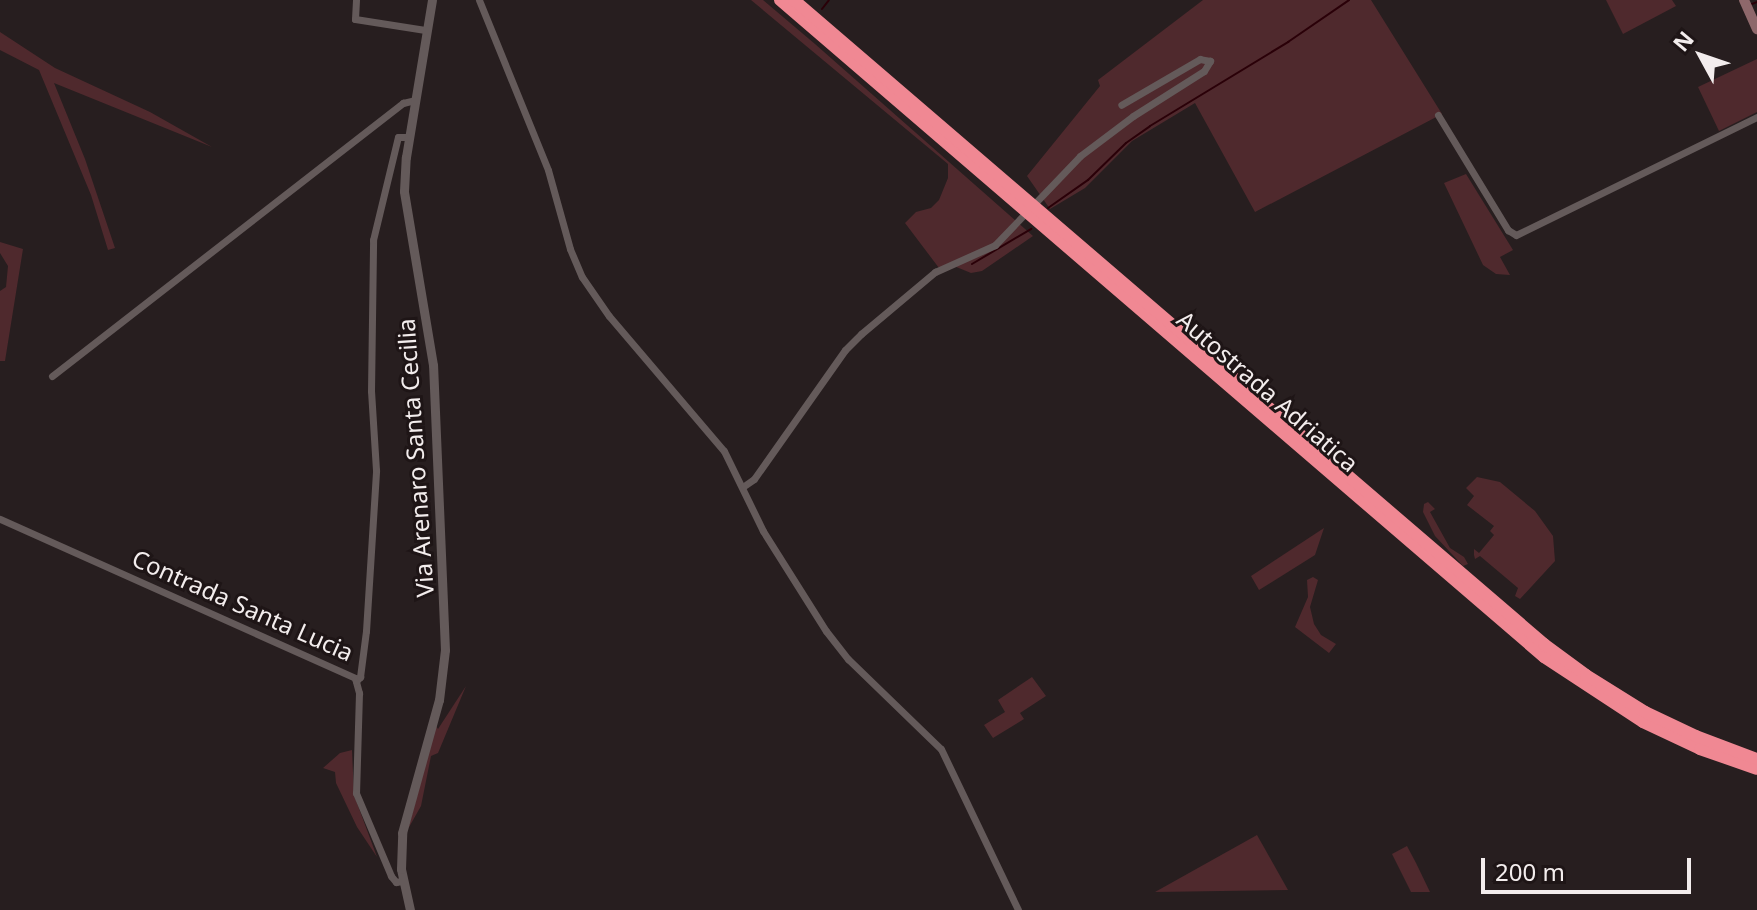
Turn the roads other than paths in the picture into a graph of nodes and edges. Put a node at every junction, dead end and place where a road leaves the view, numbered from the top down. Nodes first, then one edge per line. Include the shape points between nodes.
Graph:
1 (356, 0) edge
2 (432, 0) edge
3 (479, 0) edge
4 (780, 0) edge
5 (794, 0) edge
6 (1744, 0) edge
7 (1757, 29) edge
8 (425, 30) junction
9 (415, 100) junction
10 (1121, 105) dead end
11 (1438, 115) dead end
12 (1757, 117) edge
13 (409, 137) junction
14 (52, 376) dead end
15 (744, 486) junction
16 (0, 519) edge
17 (356, 681) junction
18 (1757, 759) edge
19 (1757, 769) edge
20 (402, 881) junction
21 (410, 910) edge
22 (1018, 910) edge

1 - 8 street via 355,19
2 - 8 street, Via Arenaro Santa Cecilia
3 - 15 street via 548,170 582,277 724,451
4 - 19 highway, Autostrada Adriatica via 1544,657 1643,722
5 - 18 highway, Autostrada Adriatica via 1563,659 1653,716
6 - 7 main road
8 - 9 street, Via Arenaro Santa Cecilia
9 - 13 street, Via Arenaro Santa Cecilia
9 - 14 street via 403,103
10 - 15 street via 1200,59 1210,61 1204,71 1080,156 1014,228 983,253 935,272 861,334
11 - 12 street via 1516,235
13 - 17 street via 398,137 373,240 376,470 366,631
13 - 20 street, Via Arenaro Santa Cecilia via 404,191 433,365 445,650 439,700 402,833
15 - 22 street via 763,531 826,631 941,749
16 - 17 street, Contrada Santa Lucia via 338,668
17 - 20 street, Contrada Santa Lucia via 356,793 391,876
20 - 21 street, Via Arenaro Santa Cecilia

